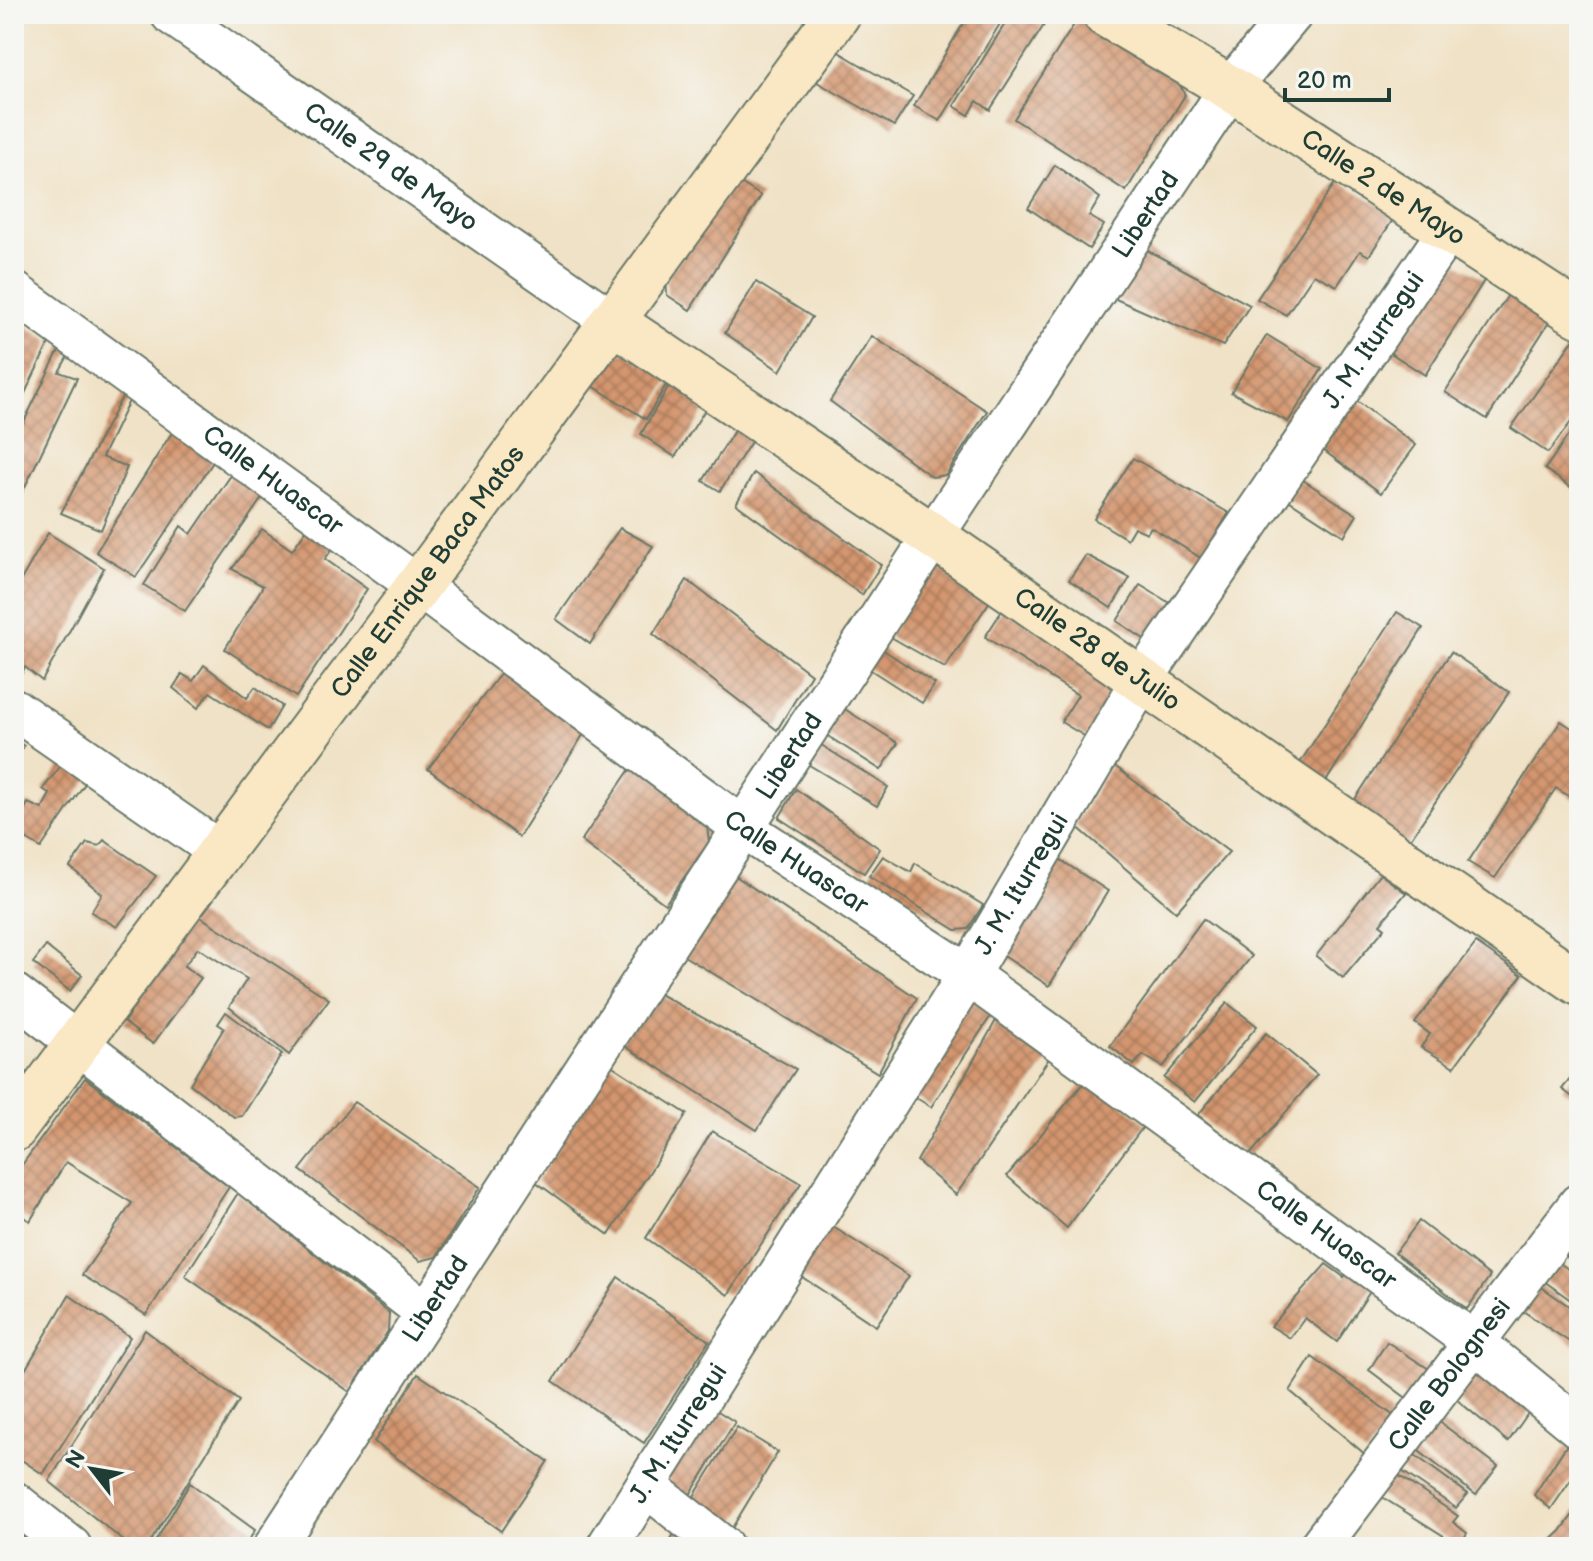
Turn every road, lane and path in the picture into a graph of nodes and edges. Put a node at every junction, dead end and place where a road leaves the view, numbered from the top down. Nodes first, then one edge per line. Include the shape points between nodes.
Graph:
1 (171, 14) edge
2 (838, 14) edge
3 (1105, 14) edge
4 (1292, 14) edge
5 (1230, 88) junction
6 (1448, 231) junction
7 (14, 292) edge
8 (1579, 315) edge
9 (612, 321) junction
10 (933, 536) junction
11 (418, 586) junction
12 (1142, 680) junction
13 (14, 709) edge
14 (743, 828) junction
15 (219, 851) junction
16 (968, 975) junction
17 (1579, 983) edge
18 (14, 994) edge
19 (77, 1043) junction
20 (14, 1129) edge
21 (1579, 1204) edge
22 (427, 1313) junction
23 (1475, 1343) junction
24 (1579, 1428) edge
25 (646, 1486) junction
26 (14, 1502) edge
27 (71, 1547) edge
28 (274, 1547) edge
29 (607, 1547) edge
30 (723, 1547) edge
31 (1319, 1547) edge

1 - 9 street, Calle 29 de Mayo
2 - 9 street, Calle Enrique Baca Matos
3 - 5 street, Calle 2 de Mayo
4 - 5 street, Libertad
5 - 6 street, Calle 2 de Mayo
5 - 10 street, Libertad
6 - 8 street, Calle 2 de Mayo
6 - 12 street, J. M. Iturregui
7 - 11 street, Calle Huascar
9 - 10 street, Calle 28 de Julio
9 - 11 street, Calle Enrique Baca Matos
10 - 12 street, Calle 28 de Julio
10 - 14 street, Libertad
11 - 14 street, Calle Huascar
11 - 15 street, Calle Enrique Baca Matos
12 - 16 street, J. M. Iturregui
12 - 17 street, Calle 28 de Julio
13 - 15 street
14 - 16 street, Calle Huascar
14 - 22 street, Libertad
15 - 19 street, Calle Enrique Baca Matos
16 - 23 street, Calle Huascar
16 - 25 street, J. M. Iturregui
18 - 19 street
19 - 20 street, Calle Enrique Baca Matos
19 - 22 street
21 - 23 street, Calle Bolognesi
22 - 28 street, Libertad
23 - 24 street, Calle Huascar
23 - 31 street, Calle Bolognesi
25 - 29 street, J. M. Iturregui
25 - 30 street
26 - 27 street

